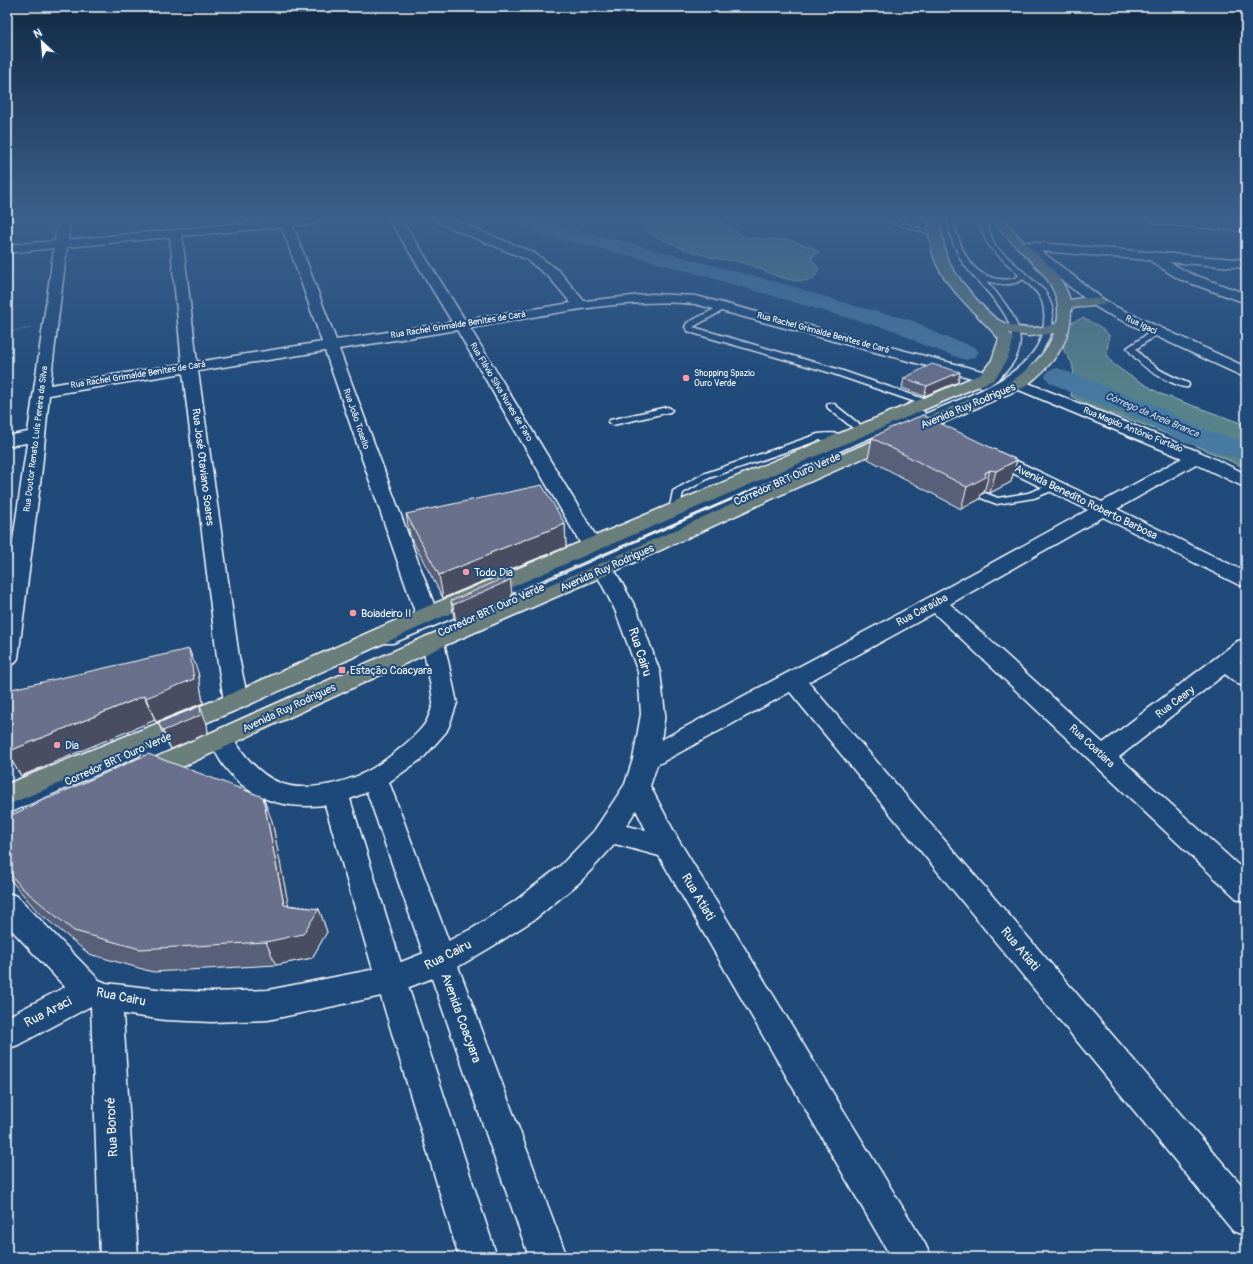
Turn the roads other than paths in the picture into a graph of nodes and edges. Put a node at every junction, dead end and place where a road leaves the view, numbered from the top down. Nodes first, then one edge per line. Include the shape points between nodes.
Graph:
1 (57, 279) edge
2 (181, 279) edge
3 (307, 279) edge
4 (433, 279) edge
5 (558, 279) edge
6 (953, 279) edge
7 (980, 279) edge
8 (985, 279) edge
9 (1018, 279) edge
10 (1028, 279) edge
11 (1053, 279) edge
12 (1068, 279) edge
13 (1192, 279) edge
14 (1246, 299) edge
15 (1098, 302) junction
16 (1065, 305) junction
17 (581, 306) junction
18 (725, 307) junction
19 (994, 324) junction
20 (461, 325) junction
21 (1064, 325) junction
22 (1016, 331) junction
23 (1048, 331) junction
24 (1156, 332) junction
25 (331, 345) junction
26 (190, 367) junction
27 (1246, 373) edge
28 (1000, 381) junction
29 (1185, 385) dead end
30 (41, 391) junction
31 (927, 403) junction
32 (831, 406) dead end
33 (667, 410) dead end
34 (613, 422) dead end
35 (926, 424) junction
36 (861, 430) junction
37 (947, 434) edge
38 (37, 436) junction
39 (7, 441) edge
40 (976, 448) edge
41 (1196, 457) junction
42 (1246, 481) edge
43 (1055, 486) junction
44 (985, 496) edge
45 (1103, 510) junction
46 (598, 557) junction
47 (1246, 580) edge
48 (936, 603) junction
49 (426, 615) junction
50 (433, 642) junction
51 (1246, 646) edge
52 (7, 658) edge
53 (1226, 663) junction
54 (1246, 678) edge
55 (793, 679) junction
56 (236, 700) junction
57 (220, 739) junction
58 (1104, 756) junction
59 (646, 759) junction
60 (128, 776) joint
61 (375, 779) junction
62 (637, 786) junction
63 (335, 794) junction
64 (7, 795) edge
65 (7, 808) edge
66 (609, 832) junction
67 (668, 847) junction
68 (1246, 890) edge
69 (7, 905) edge
70 (440, 961) junction
71 (391, 980) junction
72 (98, 994) junction
73 (7, 1034) edge
74 (1246, 1218) edge
75 (120, 1257) edge
76 (478, 1257) edge
77 (548, 1257) edge
78 (912, 1257) edge

1 - 30 street, Rua Doutor Renato Luís Pereira da Silva
2 - 26 street, Rua José Otaviano Soares
3 - 25 street, Rua João Tosello
4 - 20 street, Rua Flávio Silva Nunes de Faro
5 - 17 street
6 - 19 main road, Avenida Ruy Rodrigues
7 - 22 lane, Corredor BRT Ouro Verde via 1014,321
8 - 9 lane via 1002,281
10 - 23 lane, Corredor BRT Ouro Verde via 1042,292 1049,309
11 - 16 main road, Avenida Ruy Rodrigues
12 - 15 street, Rua Igaci
13 - 14 street
15 - 16 main road
15 - 24 street, Rua Igaci
16 - 21 main road, Avenida Ruy Rodrigues
17 - 18 street, Rua Rachel Grimalde Benites de Cará via 651,297 672,297
17 - 20 street, Rua Rachel Grimalde Benites de Cará
18 - 28 street, Rua Rachel Grimalde Benites de Cará
18 - 31 lane via 689,327 691,330 831,370
19 - 22 main road
19 - 28 main road, Avenida Ruy Rodrigues via 1006,339 1003,355 995,369
20 - 25 street, Rua Rachel Grimalde Benites de Cará
20 - 46 street, Rua Flávio Silva Nunes de Faro
21 - 23 main road
21 - 28 main road, Avenida Ruy Rodrigues via 1056,348 1039,368
22 - 23 main road
22 - 28 lane, Corredor BRT Ouro Verde via 1017,349
23 - 28 lane, Corredor BRT Ouro Verde via 1038,352 1020,372
24 - 27 street, Rua Igaci
24 - 29 lane via 1131,348 1152,370
25 - 26 street, Rua Rachel Grimalde Benites de Cará
25 - 49 street, Rua João Tosello
26 - 30 street, Rua Rachel Grimalde Benites de Cará
26 - 56 street, Rua José Otaviano Soares via 228,657
28 - 31 main road, Avenida Ruy Rodrigues
28 - 35 main road, Avenida Ruy Rodrigues
28 - 41 street, Rua Magido Antônio Furtado via 1033,389
28 - 46 lane, Corredor BRT Ouro Verde
30 - 38 street, Rua Doutor Renato Luís Pereira da Silva
31 - 36 main road, Avenida Ruy Rodrigues
32 - 36 lane
33 - 34 lane
35 - 37 street
35 - 46 main road, Avenida Ruy Rodrigues via 876,450
36 - 46 main road, Avenida Ruy Rodrigues via 674,511
38 - 39 street
38 - 52 street, Rua Doutor Renato Luís Pereira da Silva
40 - 43 street, Avenida Benedito Roberto Barbosa
41 - 42 street, Rua Magido Antônio Furtado
41 - 45 street, Rua Caraúba
43 - 44 lane via 1030,496 997,501
43 - 45 street, Avenida Benedito Roberto Barbosa
45 - 47 street, Avenida Benedito Roberto Barbosa
45 - 48 street, Rua Caraúba
46 - 49 main road, Avenida Ruy Rodrigues
46 - 50 main road, Avenida Ruy Rodrigues
46 - 59 street, Rua Cairu via 626,610 649,672 653,714
46 - 60 lane, Corredor BRT Ouro Verde
46 - 65 lane, Corredor BRT Ouro Verde via 333,664
48 - 55 street, Rua Caraúba
48 - 58 street, Rua Coatiara
49 - 56 main road, Avenida Ruy Rodrigues
50 - 57 main road, Avenida Ruy Rodrigues
50 - 61 street via 445,703 437,726 414,751
51 - 53 street, Rua Ceary
53 - 54 street
53 - 58 street, Rua Ceary
55 - 59 street, Rua Caraúba
55 - 74 street, Rua Atiati
56 - 64 main road, Avenida Ruy Rodrigues
57 - 60 main road, Avenida Ruy Rodrigues
57 - 63 street via 233,759 253,780 276,793 304,797
58 - 68 street, Rua Coatiara
59 - 62 street, Rua Cairu
61 - 63 street
61 - 70 street, Avenida Coacyara
62 - 66 street, Rua Cairu
62 - 67 street, Rua Atiati
63 - 71 street
66 - 67 street
66 - 70 street, Rua Cairu via 570,874 525,910
67 - 78 street, Rua Atiati
69 - 72 street, Rua Cairu
70 - 71 street, Rua Cairu
70 - 77 street, Avenida Coacyara
71 - 72 street, Rua Cairu via 268,1005 172,1005
71 - 76 street
72 - 73 street, Rua Araci
72 - 75 street, Rua Bororé

